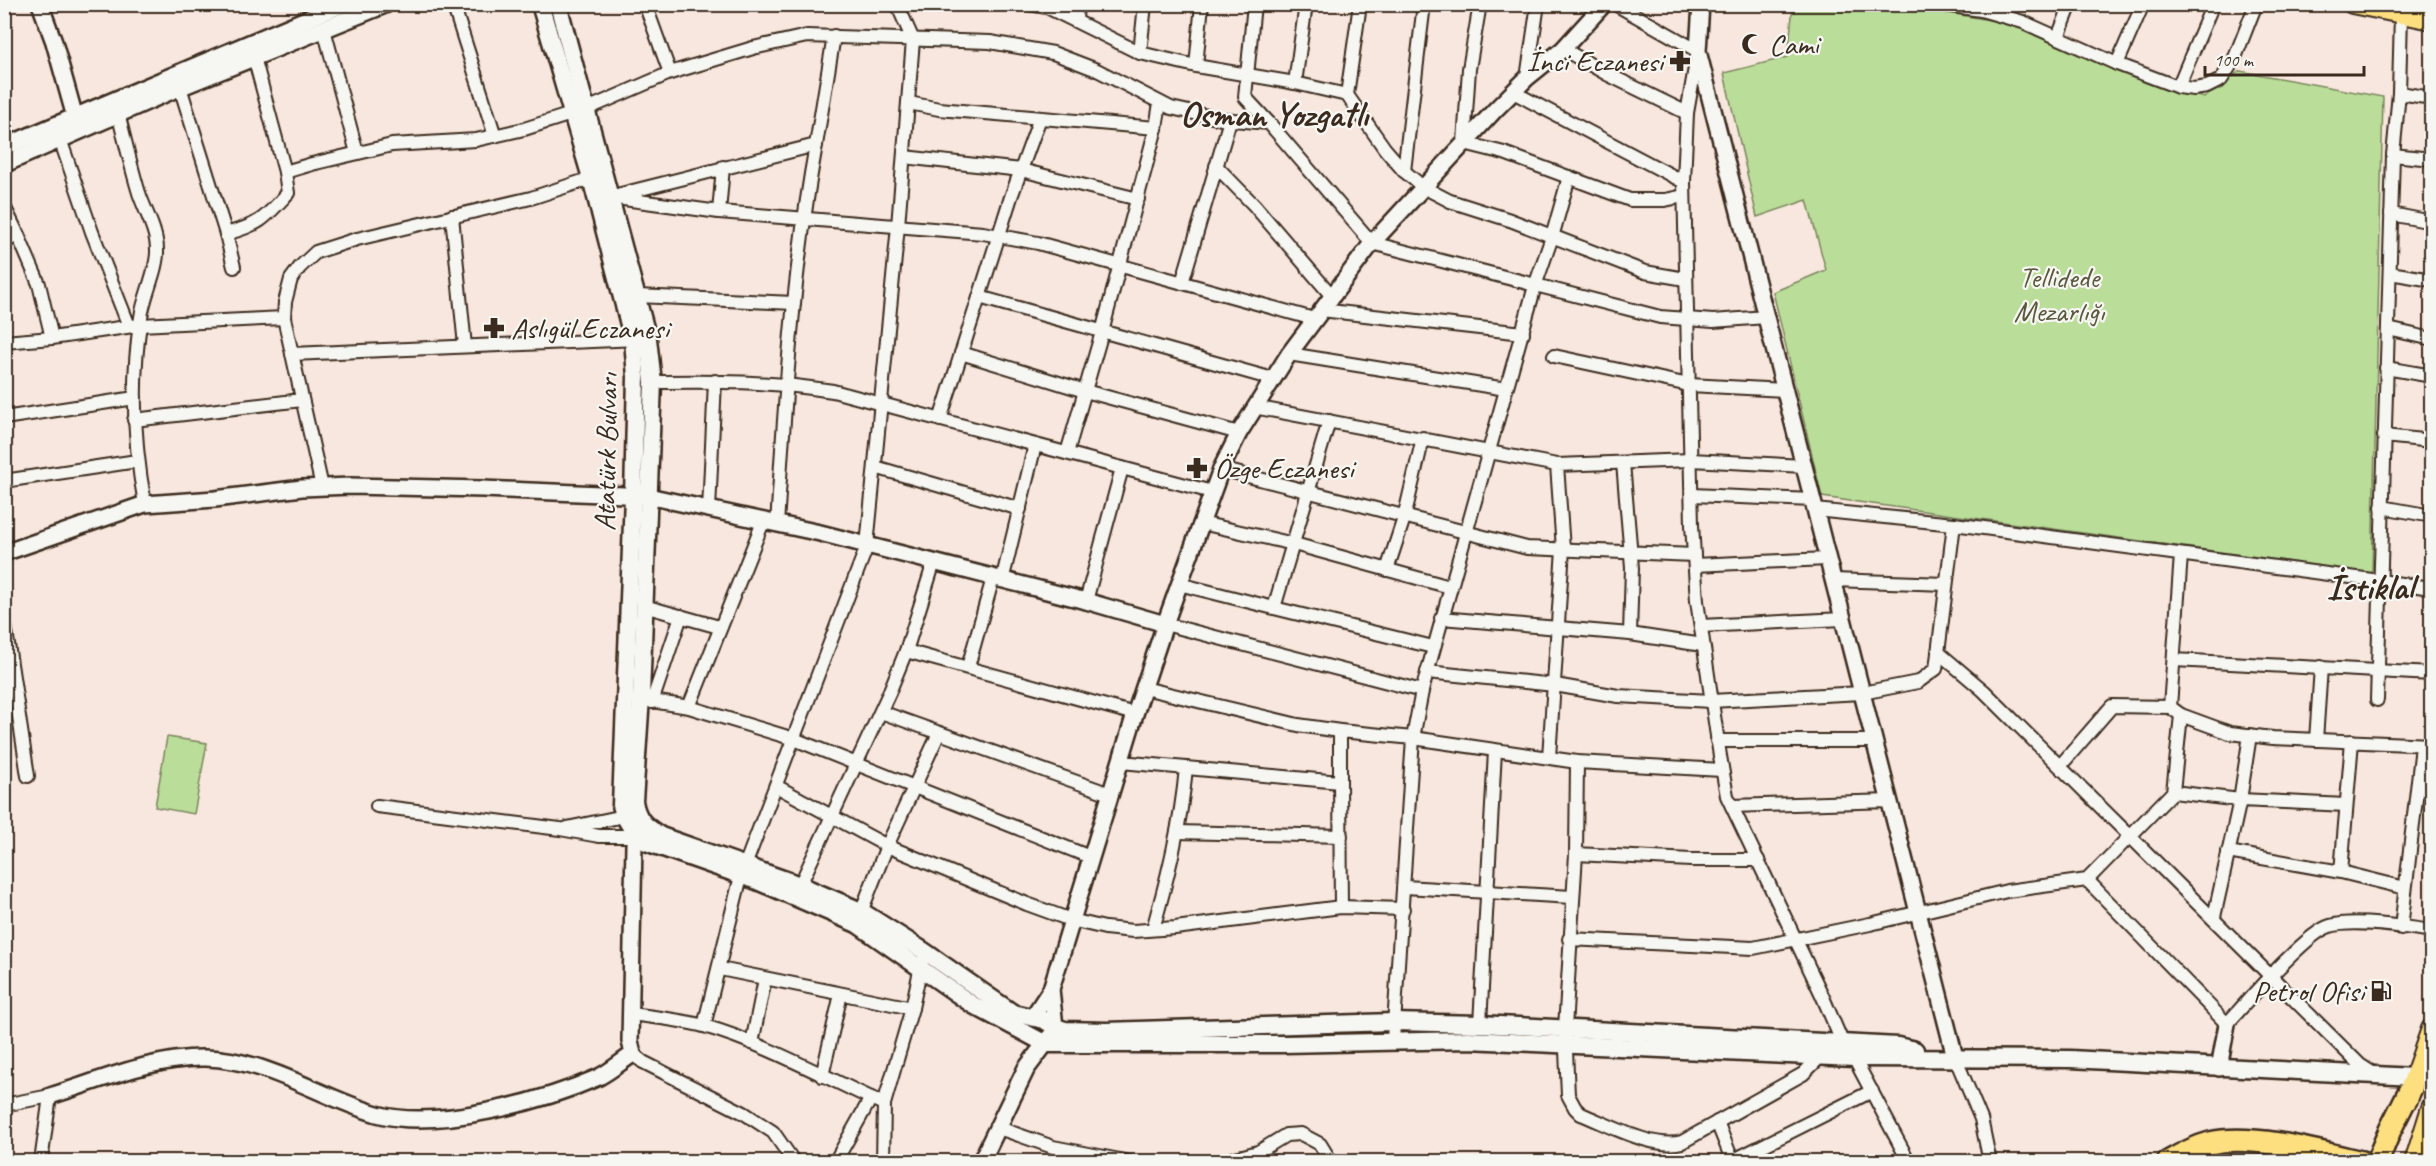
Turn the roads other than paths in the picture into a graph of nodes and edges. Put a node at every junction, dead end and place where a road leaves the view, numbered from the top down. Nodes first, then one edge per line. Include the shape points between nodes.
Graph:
1 (40, 4) edge
2 (343, 4) edge
3 (386, 4) edge
4 (453, 4) edge
5 (540, 4) edge
6 (558, 4) edge
7 (645, 4) edge
8 (897, 4) edge
9 (1029, 4) edge
10 (1077, 4) edge
11 (1144, 4) edge
12 (1202, 4) edge
13 (1254, 4) edge
14 (1306, 4) edge
15 (1360, 4) edge
16 (1424, 4) edge
17 (1480, 4) edge
18 (1538, 4) edge
19 (1604, 4) edge
20 (1615, 4) edge
21 (1701, 4) edge
22 (2071, 4) edge
23 (2143, 4) edge
24 (2213, 4) edge
25 (2256, 4) edge
26 (2352, 4) edge
27 (2425, 4) edge
28 (1942, 5) edge
29 (2432, 6) edge
30 (2401, 9) edge
31 (2003, 10) edge
32 (1076, 20) junction
33 (2432, 20) edge
34 (324, 29) junction
35 (834, 36) junction
36 (2058, 37) junction
37 (913, 40) junction
38 (1563, 49) junction
39 (1698, 51) junction
40 (1140, 53) junction
41 (254, 57) junction
42 (2117, 64) junction
43 (1196, 66) junction
44 (670, 74) junction
45 (1247, 75) junction
46 (1527, 78) junction
47 (1295, 83) junction
48 (180, 87) junction
49 (2178, 87) junction
50 (1513, 92) junction
51 (2399, 93) junction
52 (1347, 95) junction
53 (2432, 98) edge
54 (1160, 103) junction
55 (909, 104) junction
56 (580, 112) junction
57 (118, 113) junction
58 (1688, 113) junction
59 (1040, 118) junction
60 (1230, 120) junction
61 (76, 123) junction
62 (1269, 123) junction
63 (1156, 128) junction
64 (495, 136) junction
65 (60, 139) junction
66 (1464, 143) junction
67 (816, 145) junction
68 (4, 147) edge
69 (357, 153) junction
70 (2393, 155) junction
71 (904, 157) junction
72 (2432, 159) edge
73 (4, 164) edge
74 (1216, 166) junction
75 (723, 167) junction
76 (1021, 170) junction
77 (1404, 171) junction
78 (285, 172) junction
79 (597, 176) junction
80 (1569, 177) junction
81 (1684, 182) junction
82 (1423, 187) junction
83 (609, 196) junction
84 (1684, 196) junction
85 (1138, 199) junction
86 (4, 206) edge
87 (719, 212) junction
88 (2391, 214) junction
89 (452, 216) junction
90 (803, 218) junction
91 (2432, 222) edge
92 (898, 226) junction
93 (226, 234) junction
94 (18, 235) junction
95 (999, 236) junction
96 (1552, 237) junction
97 (4, 242) edge
98 (1372, 243) junction
99 (1119, 265) junction
100 (234, 267) dead end
101 (2390, 273) junction
102 (1685, 279) junction
103 (2432, 280) edge
104 (1182, 283) junction
105 (1535, 286) junction
106 (637, 296) junction
107 (980, 297) junction
108 (1332, 297) junction
109 (794, 303) junction
110 (1318, 315) junction
111 (1766, 317) junction
112 (284, 318) junction
113 (1687, 319) junction
114 (135, 326) junction
115 (2388, 329) junction
116 (1102, 332) junction
117 (1523, 333) junction
118 (52, 338) junction
119 (640, 339) junction
120 (2432, 339) edge
121 (4, 342) edge
122 (465, 346) junction
123 (961, 353) junction
124 (292, 354) junction
125 (1289, 354) junction
126 (1554, 356) dead end
127 (2386, 368) junction
128 (2432, 376) edge
129 (1272, 379) junction
130 (715, 381) junction
131 (653, 382) junction
132 (786, 383) junction
133 (1689, 385) junction
134 (1506, 389) junction
135 (1785, 390) junction
136 (1086, 391) junction
137 (135, 398) junction
138 (302, 400) junction
139 (880, 404) junction
140 (1254, 407) junction
141 (4, 418) edge
142 (134, 420) junction
143 (940, 420) junction
144 (1329, 421) junction
145 (1239, 433) junction
146 (2384, 436) junction
147 (1423, 438) junction
148 (2432, 441) edge
149 (1035, 445) junction
150 (1067, 453) junction
151 (1488, 454) junction
152 (1690, 460) junction
153 (137, 461) junction
154 (1623, 463) junction
155 (1557, 465) junction
156 (1804, 466) junction
157 (875, 467) junction
158 (1122, 468) junction
159 (1221, 469) junction
160 (4, 481) edge
161 (321, 487) junction
162 (1212, 492) junction
163 (1309, 493) junction
164 (1692, 495) junction
165 (641, 496) junction
166 (145, 504) junction
167 (1814, 505) junction
168 (2382, 507) junction
169 (1020, 509) junction
170 (709, 510) junction
171 (2432, 516) edge
172 (1404, 518) junction
173 (1201, 523) junction
174 (770, 524) junction
175 (1954, 524) junction
176 (1466, 533) junction
177 (1294, 544) junction
178 (867, 546) junction
179 (1563, 549) junction
180 (1630, 551) junction
181 (4, 553) edge
182 (2181, 555) junction
183 (1828, 559) junction
184 (1695, 560) junction
185 (934, 562) junction
186 (1387, 570) junction
187 (997, 580) junction
188 (1833, 580) junction
189 (2381, 582) junction
190 (1179, 584) junction
191 (1946, 584) junction
192 (1450, 587) junction
193 (2432, 588) edge
194 (1086, 601) junction
195 (644, 606) junction
196 (1275, 608) junction
197 (681, 616) junction
198 (4, 618) edge
199 (1441, 618) junction
200 (1843, 619) junction
201 (1165, 624) junction
202 (1701, 626) junction
203 (719, 627) junction
204 (1559, 628) junction
205 (1630, 634) junction
206 (1703, 645) junction
207 (1433, 647) junction
208 (906, 651) junction
209 (1938, 652) junction
210 (2174, 660) junction
211 (968, 667) junction
212 (2321, 667) junction
213 (2378, 670) junction
214 (1427, 672) junction
215 (2432, 674) edge
216 (1555, 685) junction
217 (1144, 688) junction
218 (1422, 691) junction
219 (1862, 693) junction
220 (646, 700) junction
221 (2377, 700) dead end
222 (1711, 701) junction
223 (689, 707) junction
224 (2176, 711) junction
225 (881, 712) junction
226 (1135, 714) junction
227 (1340, 731) junction
228 (939, 734) junction
229 (2250, 735) junction
230 (1413, 738) junction
231 (794, 739) junction
232 (2316, 740) junction
233 (1717, 741) junction
234 (1875, 741) junction
235 (2352, 741) junction
236 (2427, 746) edge
237 (1495, 751) junction
238 (1549, 757) junction
239 (1121, 762) junction
240 (1577, 762) junction
241 (857, 763) junction
242 (2060, 766) junction
243 (1186, 768) junction
244 (1722, 770) junction
245 (28, 776) dead end
246 (1340, 782) junction
247 (776, 786) junction
248 (914, 787) junction
249 (2173, 792) junction
250 (1110, 794) junction
251 (2240, 800) junction
252 (1890, 801) junction
253 (2346, 805) junction
254 (377, 806) dead end
255 (1732, 806) junction
256 (624, 816) junction
257 (833, 817) junction
258 (560, 829) junction
259 (641, 830) junction
260 (1178, 832) junction
261 (1341, 836) junction
262 (2131, 837) junction
263 (887, 846) junction
264 (2228, 852) junction
265 (1576, 854) junction
266 (1090, 857) junction
267 (1758, 860) junction
268 (743, 870) junction
269 (2342, 872) junction
270 (2087, 880) junction
271 (800, 885) junction
272 (1405, 887) junction
273 (2405, 888) junction
274 (1487, 892) junction
275 (1572, 897) junction
276 (1341, 907) junction
277 (1403, 909) junction
278 (1918, 911) junction
279 (859, 917) junction
280 (2214, 917) junction
281 (1071, 920) junction
282 (2401, 928) junction
283 (1153, 929) junction
284 (2432, 931) edge
285 (1569, 939) junction
286 (1796, 940) junction
287 (922, 959) junction
288 (720, 969) junction
289 (2271, 976) junction
290 (765, 978) junction
291 (1051, 989) junction
292 (841, 994) junction
293 (912, 1008) junction
294 (631, 1014) junction
295 (1032, 1018) junction
296 (1394, 1022) junction
297 (1480, 1024) junction
298 (2227, 1024) junction
299 (704, 1026) junction
300 (1055, 1028) junction
301 (2432, 1029) edge
302 (1027, 1036) junction
303 (1566, 1036) junction
304 (1393, 1040) junction
305 (752, 1043) junction
306 (1046, 1044) junction
307 (1843, 1044) junction
308 (633, 1054) junction
309 (1820, 1056) junction
310 (1956, 1057) junction
311 (1854, 1058) junction
312 (2219, 1068) junction
313 (1026, 1069) junction
314 (822, 1076) junction
315 (2376, 1076) junction
316 (2413, 1082) junction
317 (1872, 1091) junction
318 (50, 1096) junction
319 (871, 1098) junction
320 (884, 1104) junction
321 (4, 1105) edge
322 (2429, 1115) edge
323 (1717, 1122) junction
324 (996, 1127) junction
325 (1906, 1160) edge
326 (41, 1161) edge
327 (794, 1161) edge
328 (836, 1161) edge
329 (883, 1161) edge
330 (981, 1161) edge
331 (1130, 1161) edge
332 (1221, 1161) edge
333 (1331, 1161) edge
334 (1732, 1161) edge
335 (1989, 1161) edge
336 (2168, 1161) edge
337 (2361, 1161) edge
338 (2377, 1161) edge
339 (2387, 1161) edge
340 (2415, 1161) edge

1 - 61 street
2 - 61 main road
3 - 34 main road
4 - 64 street
5 - 56 main road, Atatürk Bulvarı
6 - 56 main road, Atatürk Bulvarı
7 - 44 street
8 - 37 street
9 - 32 street
10 - 32 street
11 - 40 street
12 - 43 street
13 - 45 street
14 - 47 street
15 - 52 street
16 - 77 street
17 - 66 street via 1469,69
18 - 46 street
19 - 38 street
20 - 39 street
21 - 39 street
22 - 36 street
23 - 42 street
24 - 49 street
25 - 49 street via 2234,60 2221,80 2207,87
26 - 30 main road
27 - 29 main road
28 - 31 street
30 - 33 main road
30 - 51 street
31 - 36 street
32 - 40 street
34 - 41 main road
34 - 69 street
35 - 37 street
35 - 44 street via 807,36 753,48
35 - 67 street
36 - 42 street
37 - 54 street via 990,42 1053,53 1097,70
37 - 55 street
38 - 46 street
38 - 58 street
39 - 58 street
39 - 111 street
40 - 43 street
41 - 48 main road
41 - 78 street
42 - 49 street
43 - 45 street
44 - 56 street
45 - 47 street
45 - 62 street via 1245,97
46 - 50 street
47 - 52 street
48 - 57 main road
48 - 93 street
50 - 66 street
50 - 81 street
51 - 53 street
51 - 70 street
52 - 77 street
54 - 60 street
54 - 63 street
55 - 59 street
55 - 71 street
56 - 64 street
56 - 79 main road, Atatürk Bulvarı
57 - 61 main road
57 - 114 street via 158,248 157,263
58 - 81 street
59 - 63 street
59 - 76 street
60 - 62 street
60 - 74 street
61 - 65 main road
61 - 68 main road
62 - 98 street
63 - 85 street
64 - 69 street via 392,145
65 - 73 main road
65 - 114 street via 92,232
66 - 80 street
66 - 82 street
67 - 75 street
67 - 90 street
69 - 78 street
70 - 72 street
70 - 88 street
71 - 76 street
71 - 92 street
74 - 104 street
74 - 108 street
75 - 83 street
75 - 87 street
76 - 85 street
76 - 95 street
77 - 82 street
78 - 93 street via 288,193 265,218
79 - 83 main road, Atatürk Bulvarı
79 - 89 street via 531,198
79 - 119 main road, Atatürk Bulvarı
80 - 84 street via 1630,200
80 - 96 street
81 - 84 street
82 - 96 street via 1450,201
82 - 98 street
83 - 87 street
83 - 106 main road, Atatürk Bulvarı
84 - 102 street
85 - 99 street
86 - 94 street
87 - 90 street
88 - 91 street
88 - 101 street
89 - 112 street via 357,238 316,252 291,279
89 - 122 street
90 - 92 street
90 - 109 street
92 - 95 street
92 - 139 street
93 - 100 street
94 - 97 street
94 - 118 street via 39,284
95 - 99 street
95 - 107 street
96 - 102 street via 1645,272
96 - 105 street
98 - 105 street
98 - 108 street
99 - 104 street
99 - 116 street
101 - 103 street
101 - 115 street
102 - 113 street
104 - 110 street
105 - 113 street via 1660,317
105 - 117 street
106 - 109 street
106 - 119 main road, Atatürk Bulvarı
107 - 116 street
107 - 123 street
108 - 110 street
109 - 132 street
110 - 117 street
110 - 125 street
111 - 113 street
111 - 135 street
112 - 114 street
112 - 124 street
113 - 133 street
114 - 118 street
114 - 137 street
115 - 120 street
115 - 127 street
116 - 129 street
116 - 136 street
117 - 134 street
118 - 121 street
119 - 122 street
119 - 131 main road, Atatürk Bulvarı
119 - 165 main road, Atatürk Bulvarı via 636,377
122 - 124 street
123 - 136 street
123 - 143 street
124 - 138 street
125 - 129 street
125 - 134 street
126 - 133 street
127 - 128 street
127 - 146 street
129 - 140 street
130 - 131 street
130 - 132 street
130 - 170 street
131 - 165 main road, Atatürk Bulvarı
132 - 139 street
132 - 174 street
133 - 135 street
133 - 152 street
134 - 151 street
135 - 156 street
136 - 145 street
136 - 150 street
137 - 141 street
137 - 142 street
138 - 142 street
138 - 161 street
139 - 143 street
139 - 157 street
140 - 144 street
140 - 145 street
142 - 153 street
143 - 149 street
144 - 147 street
144 - 163 street
145 - 159 street
146 - 148 street
146 - 168 street
147 - 151 street
147 - 172 street
149 - 150 street
149 - 169 street
150 - 158 street
151 - 155 street
151 - 176 street
152 - 154 street
152 - 156 street
152 - 164 street
153 - 160 street
153 - 166 street
154 - 155 street
154 - 180 street
155 - 179 street
156 - 167 street
157 - 169 street
157 - 178 street
158 - 162 street
158 - 194 street
159 - 162 street
159 - 163 street
161 - 165 street
161 - 166 street
162 - 173 street
163 - 172 street
163 - 177 street
164 - 167 street
164 - 184 street
165 - 170 street
165 - 195 main road, Atatürk Bulvarı
165 - 256 main road, Atatürk Bulvarı via 621,805
166 - 181 street
167 - 175 street
167 - 183 street
168 - 171 street
168 - 189 street
169 - 187 street
170 - 174 street
172 - 176 street
172 - 186 street
173 - 177 street
173 - 190 street
174 - 178 street
174 - 203 street
175 - 182 street
175 - 191 street
176 - 179 street via 1527,548
176 - 192 street
177 - 186 street
177 - 196 street
178 - 185 street
178 - 231 street
179 - 180 street
179 - 204 street
180 - 184 street
180 - 205 street
182 - 189 street
182 - 210 street
183 - 184 street
183 - 188 street
184 - 202 street
185 - 187 street
185 - 208 street
186 - 192 street
187 - 194 street
187 - 211 street
188 - 191 street
188 - 200 street
189 - 193 street
189 - 213 street
190 - 196 street
190 - 201 street
191 - 209 street
192 - 199 street
194 - 201 street
195 - 197 street
195 - 220 main road, Atatürk Bulvarı
196 - 207 street
197 - 203 street
197 - 220 street
198 - 245 street
199 - 204 street
199 - 207 street
200 - 202 street
200 - 219 street
201 - 217 street
201 - 218 street
202 - 206 street
203 - 223 street
204 - 205 street
204 - 216 street
205 - 206 street
206 - 222 street
207 - 214 street
208 - 211 street
208 - 225 street
209 - 219 street via 1936,669 1918,682
209 - 242 street
210 - 212 street
210 - 224 street
211 - 226 street
212 - 213 street
212 - 232 street
213 - 215 street
213 - 221 street
214 - 216 street
214 - 218 street
216 - 222 street via 1618,696
216 - 238 street
217 - 226 street
217 - 227 street via 1298,725
218 - 230 street
219 - 222 street
219 - 234 street
220 - 223 street
220 - 259 main road, Atatürk Bulvarı via 634,801
222 - 233 street
223 - 231 street
224 - 229 street via 2230,734
224 - 242 street via 2112,706
224 - 249 street
225 - 228 street
225 - 241 street
226 - 239 street
227 - 230 street
227 - 246 street
228 - 248 street
228 - 250 street
229 - 232 street
229 - 251 street
230 - 237 street
230 - 272 street
231 - 241 street
231 - 247 street
232 - 235 street
233 - 234 street
233 - 244 street
234 - 252 street
235 - 236 street
235 - 253 street
236 - 273 street
237 - 238 street
237 - 274 street
238 - 240 street
239 - 243 street
239 - 250 street
240 - 244 street
240 - 265 street
241 - 248 street
241 - 257 street
242 - 262 street
243 - 246 street
243 - 260 street
244 - 255 street
246 - 261 street
247 - 257 street
247 - 268 street
248 - 263 street
248 - 266 street
249 - 251 street
249 - 262 street
250 - 266 street
251 - 253 street
251 - 264 street
252 - 255 street
252 - 278 street
253 - 269 street
254 - 258 street
255 - 267 street
256 - 258 street
256 - 259 main road
257 - 263 street
257 - 271 street
258 - 259 street via 599,836
259 - 268 main road
259 - 294 street via 634,844
260 - 261 street
260 - 283 street
261 - 276 street
262 - 270 street
262 - 280 street
263 - 279 street
263 - 281 street
264 - 269 street
264 - 280 street
265 - 267 street
265 - 275 street
266 - 281 street
267 - 286 street
268 - 271 main road
268 - 279 main road via 792,895
268 - 288 street
269 - 273 street
270 - 278 street via 2007,891
270 - 298 street
271 - 279 main road
272 - 274 street
272 - 277 street
273 - 282 street
274 - 275 street
274 - 297 street
275 - 285 street
276 - 277 street
276 - 283 street
277 - 296 street
278 - 286 street
278 - 310 street
279 - 287 main road
280 - 289 street
281 - 283 street via 1124,931
281 - 291 street
282 - 284 street
282 - 289 street via 2345,922 2327,926
285 - 286 street via 1753,948
285 - 303 street
286 - 307 street
287 - 293 street
287 - 295 main road via 1013,1012
287 - 302 main road via 973,1005
288 - 290 street
288 - 299 street
289 - 298 street
289 - 315 street via 2360,1065
290 - 292 street
290 - 305 street
291 - 295 street
291 - 300 street
292 - 293 street
292 - 314 street
293 - 320 street
294 - 299 street
294 - 308 street
295 - 300 main road
295 - 302 main road
296 - 297 main road
296 - 300 main road via 1106,1031
296 - 304 street
297 - 303 main road
298 - 312 street
299 - 305 street
300 - 306 main road
301 - 316 highway
302 - 306 main road
302 - 313 main road
303 - 304 main road
303 - 307 main road
303 - 309 main road
303 - 323 street via 1568,1095 1581,1114 1652,1142 1671,1145
304 - 306 main road
305 - 314 street
306 - 313 main road
307 - 310 main road via 1898,1046
308 - 318 street via 601,1076 558,1092 438,1120 377,1114 268,1070 206,1058 158,1063
308 - 327 street via 773,1132
309 - 311 main road
309 - 323 street via 1803,1074
310 - 311 main road
310 - 312 main road
310 - 335 street via 1981,1119
311 - 317 street
312 - 315 main road
313 - 324 main road
314 - 319 street
315 - 316 main road
316 - 338 highway
316 - 339 highway
317 - 325 street
317 - 334 street
318 - 321 street
318 - 326 street
319 - 320 street
319 - 328 street
320 - 329 street
322 - 340 highway
323 - 334 street
324 - 330 main road
324 - 331 street via 1053,1147
332 - 333 street via 1258,1152 1286,1135 1301,1134 1320,1144
336 - 337 highway via 2212,1143 2241,1141

